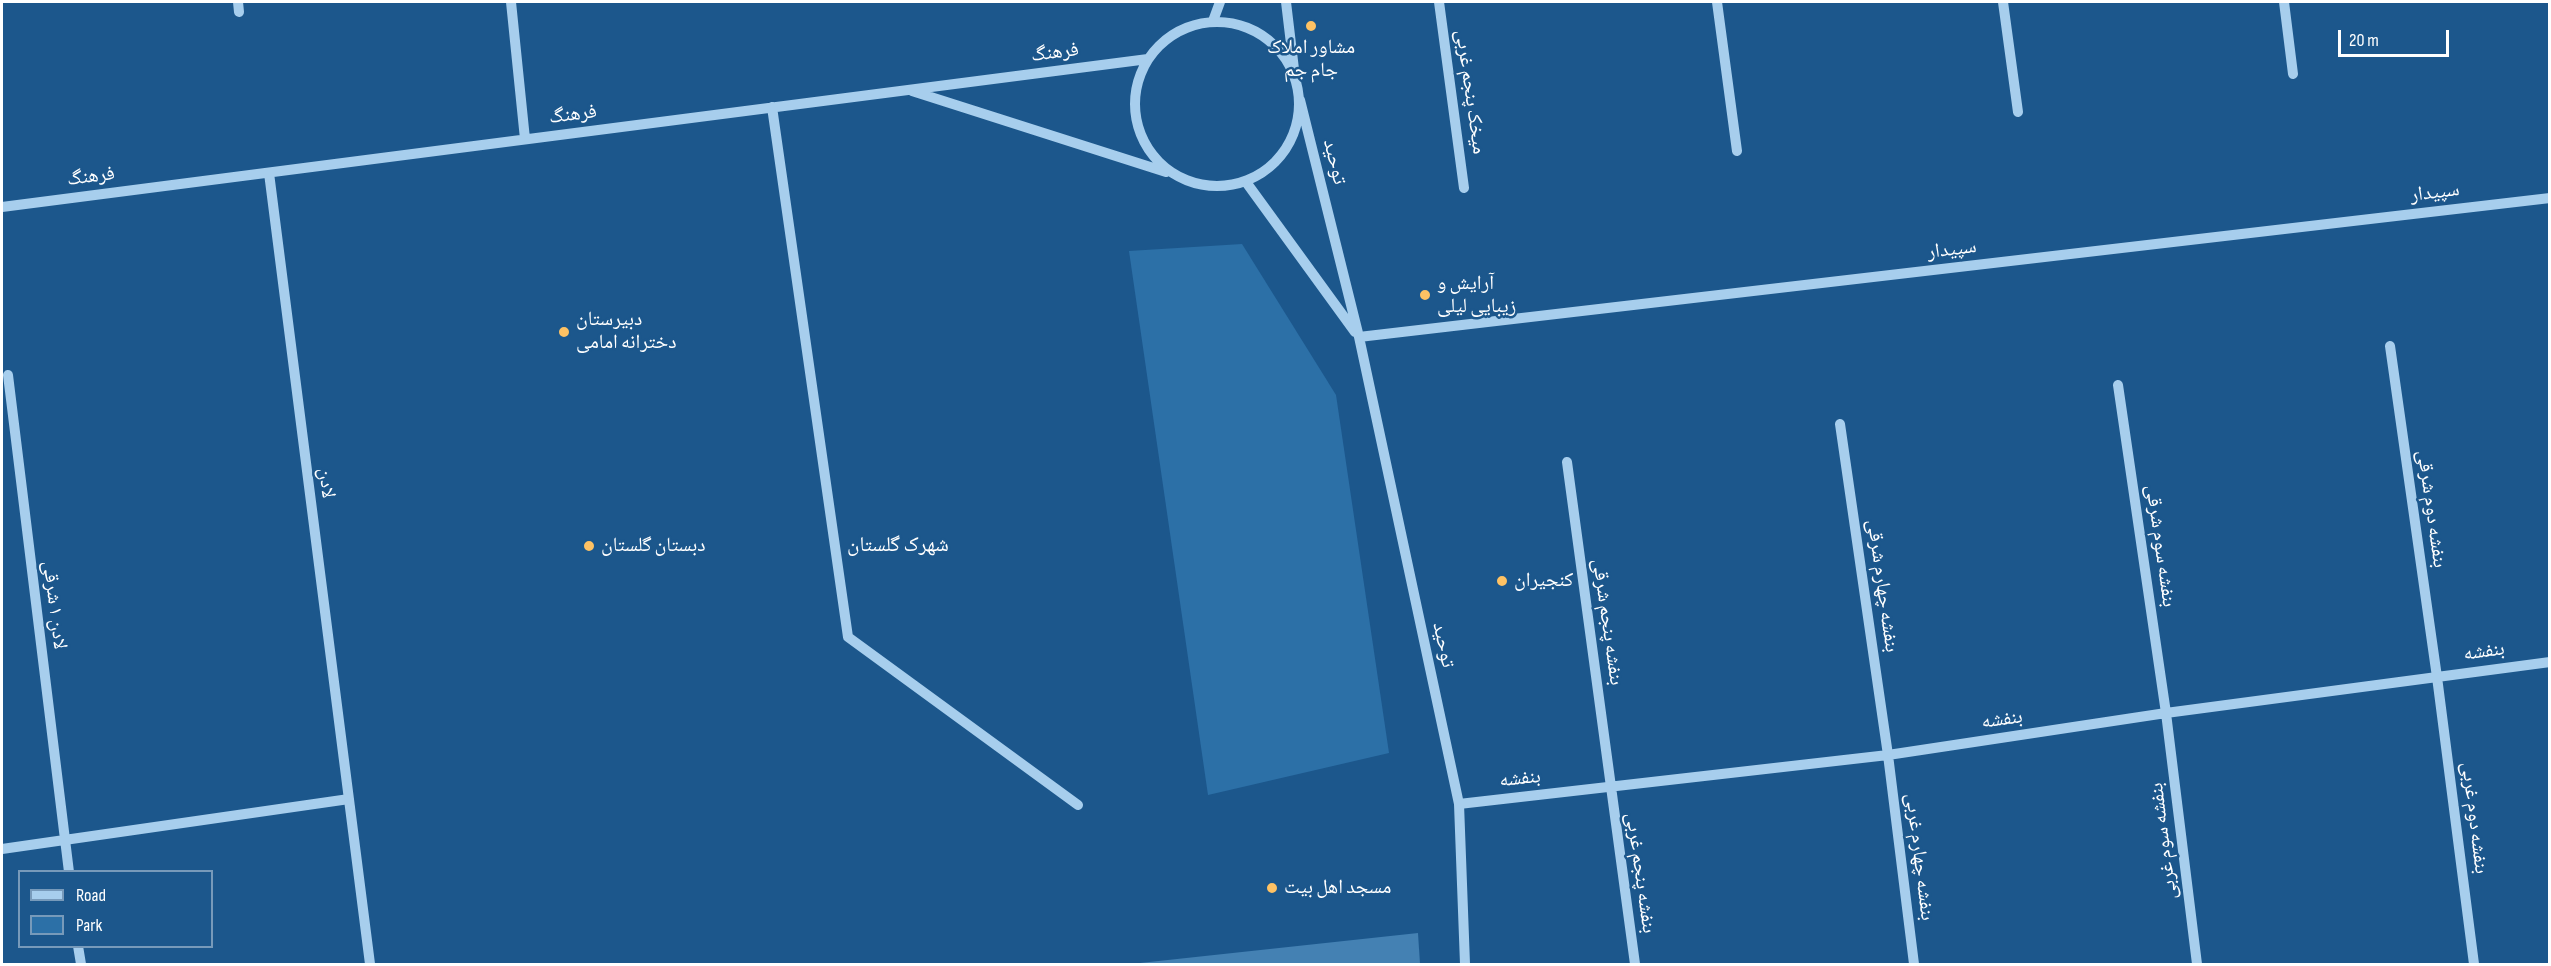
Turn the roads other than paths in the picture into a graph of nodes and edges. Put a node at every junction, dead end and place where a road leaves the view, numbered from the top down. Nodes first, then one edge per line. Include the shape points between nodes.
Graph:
1 (511, 2) edge
2 (1220, 2) edge
3 (1286, 2) edge
4 (1439, 2) edge
5 (1717, 2) edge
6 (2003, 2) edge
7 (2284, 2) edge
8 (1213, 21) junction
9 (1148, 59) junction
10 (2293, 74) dead end
11 (1295, 75) junction
12 (909, 90) junction
13 (1300, 100) junction
14 (772, 107) junction
15 (2018, 112) dead end
16 (525, 139) junction
17 (1737, 151) dead end
18 (269, 173) junction
19 (1172, 174) junction
20 (1246, 182) junction
21 (1464, 188) dead end
22 (2550, 198) edge
23 (2, 207) edge
24 (1359, 337) junction
25 (2390, 346) dead end
26 (8, 375) dead end
27 (2118, 385) dead end
28 (1840, 424) dead end
29 (1567, 462) dead end
30 (2550, 662) edge
31 (2437, 677) junction
32 (2166, 713) junction
33 (1888, 755) junction
34 (1610, 787) junction
35 (349, 799) junction
36 (1459, 804) junction
37 (1078, 805) dead end
38 (65, 840) junction
39 (2, 849) edge
40 (69, 870) edge
41 (78, 948) edge
42 (81, 964) edge
43 (370, 964) edge
44 (1465, 964) edge
45 (1635, 964) edge
46 (1914, 964) edge
47 (2197, 964) edge
48 (2474, 964) edge

1 - 16 street
2 - 8 street
3 - 11 street
4 - 21 street, میخک پنجم غربی
5 - 17 street
6 - 15 street
7 - 10 street
8 - 9 street via 1181,31
8 - 11 street via 1240,24 1263,35 1282,52
9 - 12 street, فرهنگ
9 - 19 street via 1138,83 1134,108 1140,134 1153,157
11 - 13 street
12 - 14 street, فرهنگ
12 - 19 street
13 - 20 street via 1297,126 1286,150 1269,169
13 - 24 street, توحید
14 - 16 street, فرهنگ
14 - 37 street via 848,637
16 - 18 street, فرهنگ
18 - 23 street, فرهنگ
18 - 35 street, لادن
19 - 20 street via 1195,184 1221,187
20 - 24 street, توحید
22 - 24 street, سپیدار
24 - 36 street, توحید
25 - 31 street, بنفشه دوم شرقی
26 - 38 street, لادن ۱ شرقی
27 - 32 street, بنفشه سوم شرقی
28 - 33 street, بنفشه چهارم شرقی
29 - 34 street, بنفشه پنجم شرقی
30 - 31 street, بنفشه
31 - 32 street, بنفشه
31 - 48 street, بنفشه دوم غربی
32 - 33 street, بنفشه
32 - 47 street, بنفشه سوم غربی
33 - 34 street, بنفشه
33 - 46 street, بنفشه چهارم غربی
34 - 36 street, بنفشه
34 - 45 street, بنفشه پنجم غربی
35 - 38 street
35 - 43 street, لادن
36 - 44 street, توحید
38 - 39 street
38 - 40 street, لادن ۱ شرقی
41 - 42 street

